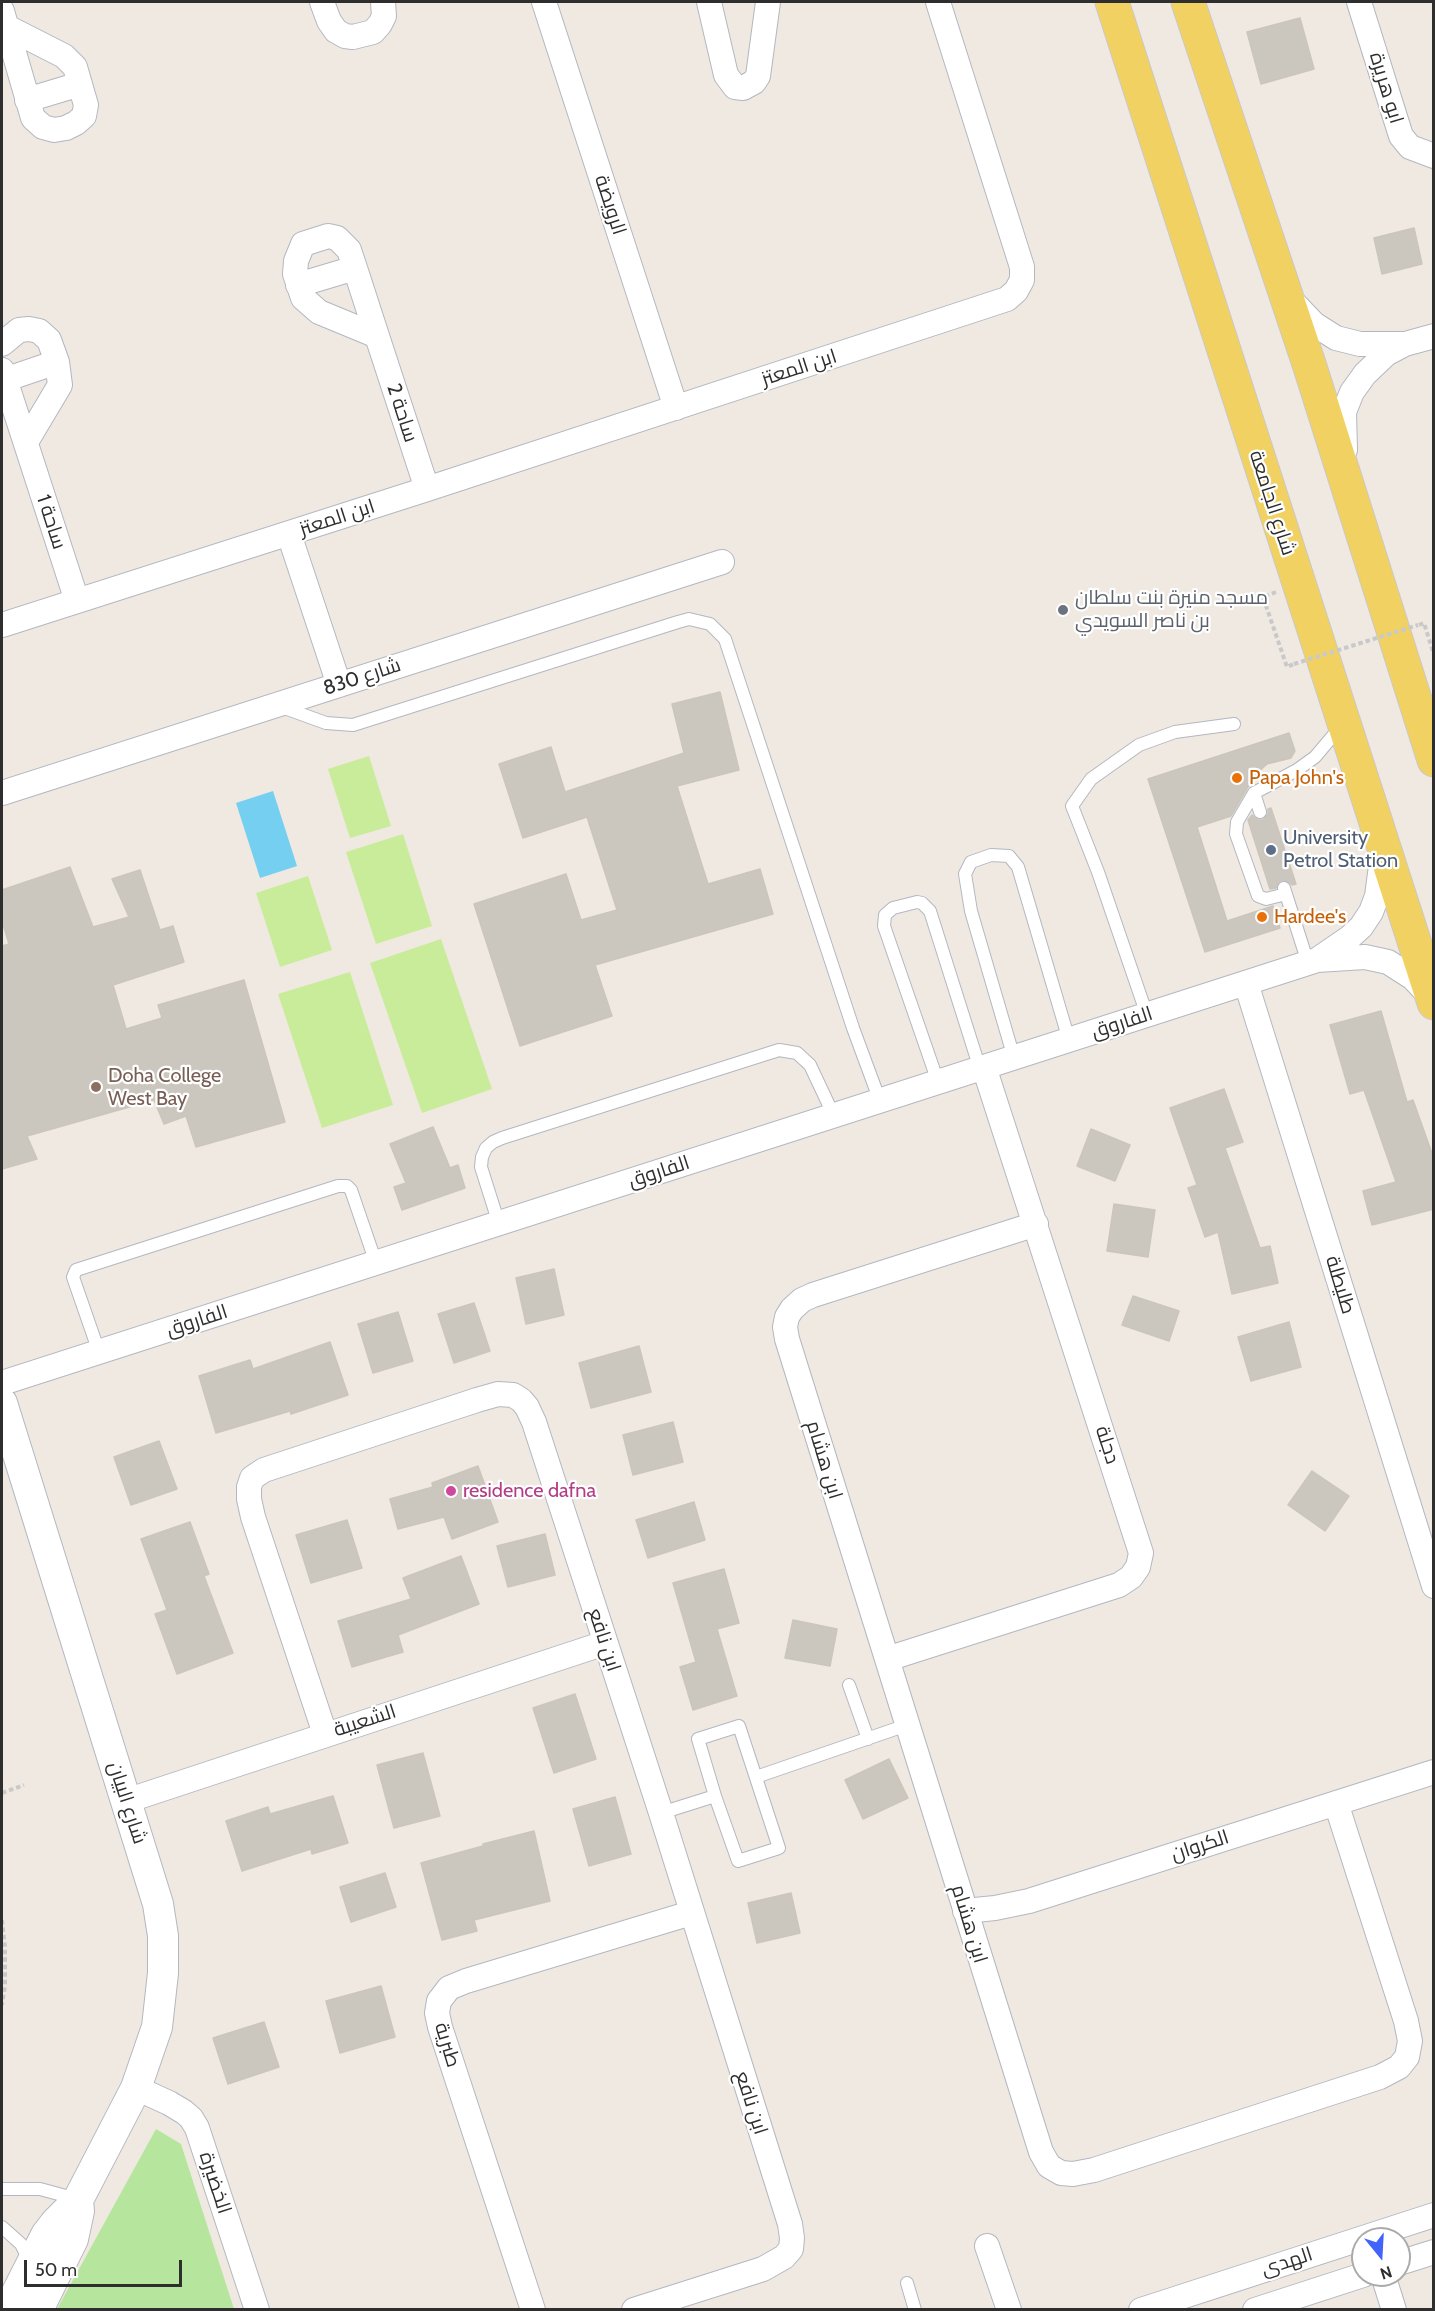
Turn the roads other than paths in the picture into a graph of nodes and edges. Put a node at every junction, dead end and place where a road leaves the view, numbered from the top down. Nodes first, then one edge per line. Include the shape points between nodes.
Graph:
1 (383, 2) edge
2 (544, 2) edge
3 (709, 2) edge
4 (768, 2) edge
5 (938, 2) edge
6 (1112, 2) edge
7 (1188, 2) edge
8 (1359, 2) edge
9 (327, 3) edge
10 (4, 19) edge
11 (80, 84) junction
12 (27, 100) junction
13 (1434, 156) edge
14 (1270, 253) junction
15 (355, 268) junction
16 (297, 285) junction
17 (377, 336) junction
18 (1434, 336) edge
19 (2, 344) edge
20 (1406, 344) junction
21 (57, 362) junction
22 (3, 375) edge
23 (676, 408) junction
24 (26, 442) junction
25 (427, 489) junction
26 (1349, 493) junction
27 (289, 534) junction
28 (722, 562) dead end
29 (77, 601) junction
30 (2, 625) edge
31 (339, 685) junction
32 (276, 705) junction
33 (1234, 724) dead end
34 (1343, 724) junction
35 (1434, 760) edge
36 (2, 793) edge
37 (1254, 793) junction
38 (1260, 812) dead end
39 (1383, 846) junction
40 (1312, 962) junction
41 (1246, 983) junction
42 (1433, 1000) edge
43 (1147, 1015) junction
44 (1069, 1040) junction
45 (1014, 1058) junction
46 (982, 1068) junction
47 (938, 1082) junction
48 (880, 1101) junction
49 (834, 1116) junction
50 (499, 1224) junction
51 (1036, 1224) junction
52 (376, 1263) junction
53 (99, 1352) junction
54 (2, 1383) edge
55 (2, 1403) edge
56 (1434, 1586) edge
57 (605, 1643) junction
58 (887, 1659) junction
59 (849, 1686) dead end
60 (907, 1725) junction
61 (325, 1734) junction
62 (868, 1739) junction
63 (1434, 1772) edge
64 (756, 1777) junction
65 (715, 1796) junction
66 (126, 1801) junction
67 (1336, 1803) junction
68 (660, 1813) junction
69 (965, 1911) junction
70 (690, 1913) junction
71 (136, 2088) junction
72 (2, 2189) edge
73 (78, 2200) junction
74 (1434, 2215) edge
75 (2, 2227) edge
76 (1400, 2227) edge
77 (1351, 2243) edge
78 (987, 2246) dead end
79 (1434, 2252) edge
80 (1411, 2259) edge
81 (31, 2263) junction
82 (1351, 2279) edge
83 (907, 2283) dead end
84 (1387, 2287) edge
85 (8, 2310) edge
86 (38, 2310) edge
87 (257, 2310) edge
88 (533, 2310) edge
89 (634, 2310) edge
90 (915, 2310) edge
91 (1009, 2310) edge
92 (1141, 2310) edge
93 (1255, 2310) edge
94 (1394, 2310) edge

1 - 9 street via 380,24 373,32 353,37 336,31 329,21
2 - 23 street, الرويضة
3 - 4 street via 726,75 735,87 742,88 759,76
5 - 23 street, ابن المعتز via 1022,267 1022,280 1016,291 998,304
6 - 34 main road, شارع الجامعة
7 - 14 main road
8 - 13 street, ابو هريرة via 1401,135 1410,147
10 - 11 street via 70,61
10 - 12 street
11 - 12 street
11 - 12 street via 86,105 84,116 66,128 43,128 33,118
14 - 20 street via 1291,300 1325,332 1360,344
14 - 26 main road
15 - 16 street
15 - 16 street, ساحة 2 via 344,243 328,236 316,239 303,244 299,252
15 - 17 street, ساحة 2
16 - 17 street via 310,306
17 - 25 street, ساحة 2
18 - 20 street
19 - 21 street via 19,330 39,331 48,340
20 - 26 street via 1386,354 1365,374 1344,412
21 - 22 street, ساحة 1
21 - 24 street via 60,385
22 - 24 street, ساحة 1
23 - 25 street, ابن المعتز
24 - 29 street, ساحة 1
25 - 27 street, ابن المعتز
26 - 35 main road
27 - 29 street, ابن المعتز
27 - 31 street, ابن المعتز
28 - 31 street, شارع 830
29 - 30 street, ابن المعتز
31 - 32 street, شارع 830
32 - 36 street, شارع 830
32 - 48 lane via 326,723 353,725 678,622 700,620 710,624 725,639
33 - 43 lane via 1175,732 1139,745 1091,779 1072,806
34 - 37 lane via 1315,757
34 - 39 main road, شارع الجامعة
37 - 38 lane
37 - 40 lane via 1237,822 1236,834 1258,896 1266,899 1285,891
39 - 40 street, الفاروق via 1377,896 1371,912 1349,938
39 - 42 main road, شارع الجامعة
40 - 41 street, الفاروق
40 - 42 street, الفاروق via 1365,957 1388,962 1413,978
41 - 43 street, الفاروق
41 - 56 street, طليطلة
43 - 44 street, الفاروق
44 - 45 street, الفاروق
44 - 45 lane via 1018,867 1009,856 991,855 971,862 965,873 971,911
45 - 46 street, الفاروق
46 - 47 street, الفاروق
46 - 47 lane via 930,911 917,902 893,908 885,915 884,926
46 - 51 street, دجلة
47 - 48 street, الفاروق
48 - 49 street, الفاروق
49 - 50 street, الفاروق
49 - 50 lane via 810,1065 797,1053 779,1050 524,1130 493,1142 482,1157 483,1176
50 - 52 street, الفاروق
51 - 58 street, ابن هشام via 813,1295 802,1300 787,1317 787,1339
51 - 58 street, دجلة via 1138,1540 1138,1567 1119,1585
52 - 53 street, الفاروق
52 - 53 lane via 351,1190 343,1185 315,1193 76,1270 73,1277
53 - 54 street, الفاروق
55 - 66 street, شارع البيان
57 - 61 street, الشعيبة
57 - 61 street, ابن نافع via 527,1407 522,1400 506,1394 477,1400 273,1467 252,1478 249,1499 253,1517
57 - 68 street, ابن نافع
58 - 60 street, ابن هشام
59 - 62 lane
60 - 62 lane
60 - 69 street, ابن هشام
61 - 66 street, الشعيبة
62 - 64 lane
63 - 67 street, الكروان
64 - 65 lane via 739,1726 699,1738
64 - 65 lane via 779,1845 777,1850 738,1861
65 - 68 lane
66 - 71 street, شارع البيان via 158,1904 163,1936 157,2027
67 - 69 street, الكروان via 1029,1901
67 - 69 street, ابن هشام via 1406,2021 1410,2041 1407,2057 1399,2067 1380,2077 1094,2170 1061,2173 1049,2166 1041,2152
68 - 70 street, ابن نافع
70 - 88 street, طبرية via 466,1981 448,1988 439,2001 440,2027
70 - 89 street, ابن نافع via 792,2238 783,2257 763,2268
71 - 73 street, شارع البيان
71 - 87 street, الخضيرة via 169,2103 194,2123
72 - 73 lane via 40,2189
73 - 81 street, شارع البيان via 56,2222
73 - 86 street, شارع البيان via 73,2239
74 - 76 street, الهدى
75 - 81 lane via 21,2244
77 - 92 street, الهدى
78 - 91 street
79 - 80 street
81 - 85 street, شارع البيان
82 - 93 street, الهدى
83 - 90 lane
84 - 94 street

